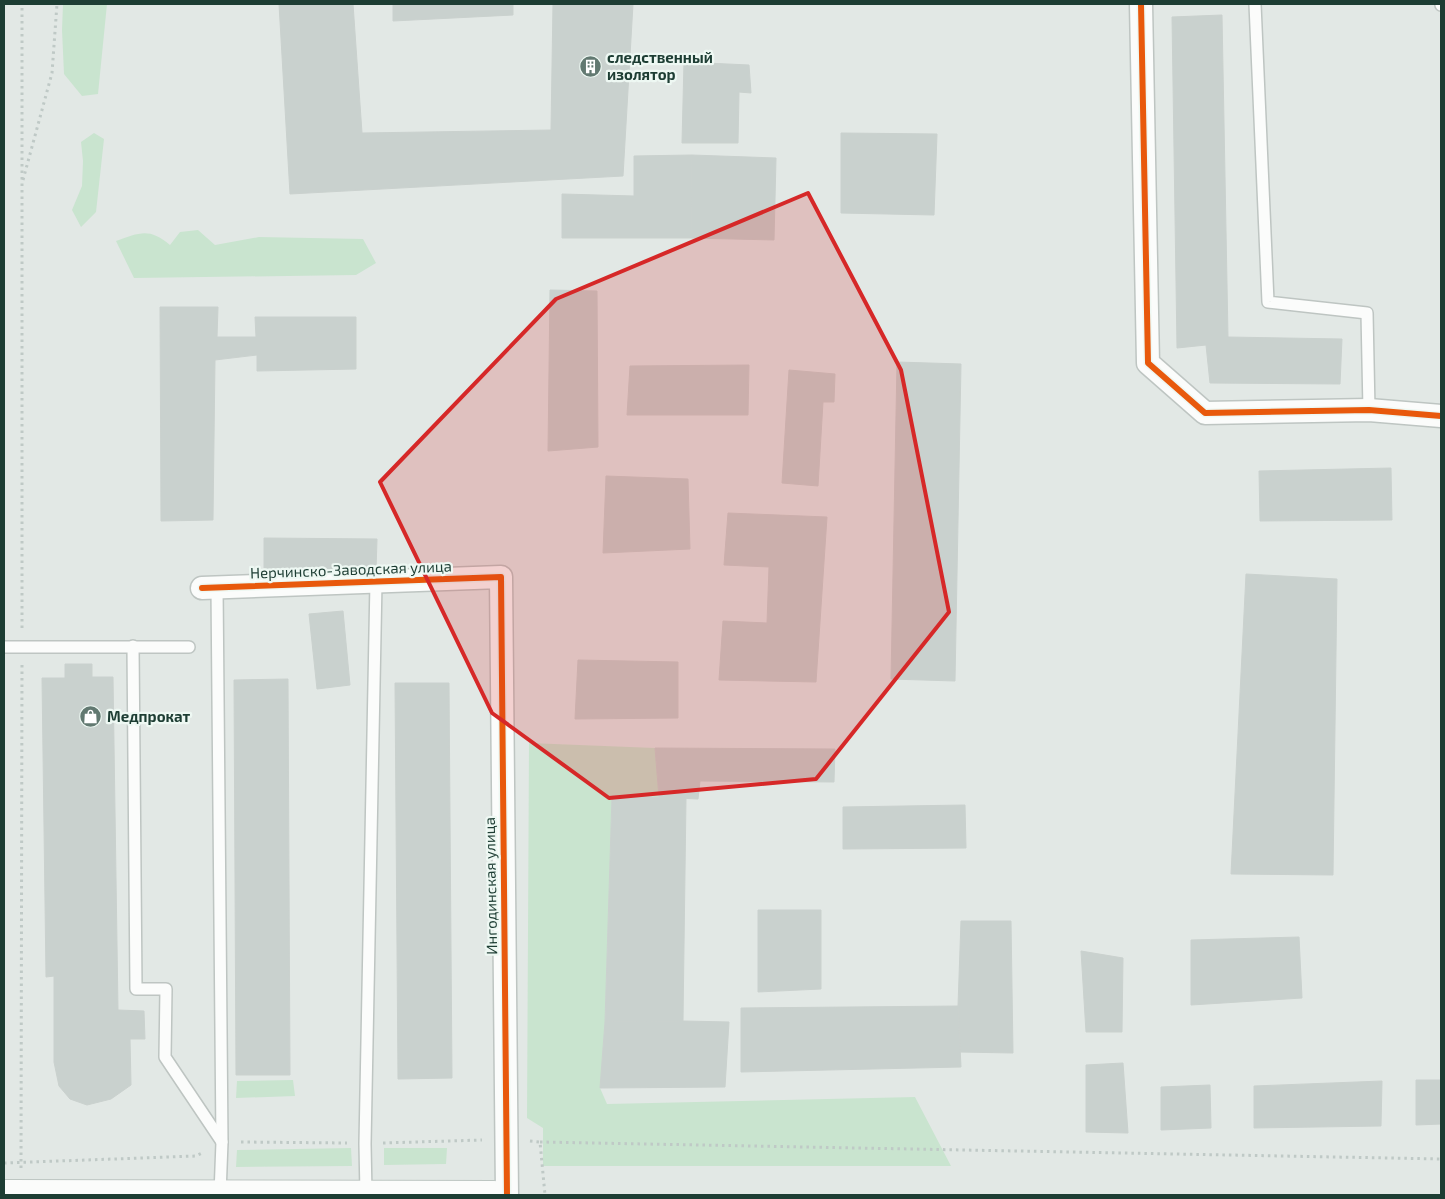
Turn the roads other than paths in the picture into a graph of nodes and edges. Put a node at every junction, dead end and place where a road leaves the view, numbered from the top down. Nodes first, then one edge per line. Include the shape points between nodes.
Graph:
1 (1141, 4) edge
2 (1255, 4) edge
3 (1369, 410) junction
4 (1441, 416) edge
5 (501, 577) joint
6 (376, 582) junction
7 (209, 588) joint
8 (133, 646) junction
9 (4, 647) edge
10 (189, 647) dead end
11 (222, 1142) junction
12 (12, 1194) edge
13 (220, 1194) junction
14 (366, 1194) edge
15 (494, 1195) edge
16 (507, 1195) edge

1 - 3 street via 1148,363 1205,413
2 - 3 lane via 1268,302 1368,313
3 - 4 street
5 - 6 street, Нерчинско-Заводская улица
5 - 16 street, Ингодинская улица
6 - 7 street, Нерчинско-Заводская улица
6 - 14 lane
7 - 11 lane
8 - 9 lane
8 - 10 lane
8 - 11 lane via 136,989 166,989 165,1057
11 - 13 lane
12 - 13 main road
13 - 14 main road
14 - 15 main road

